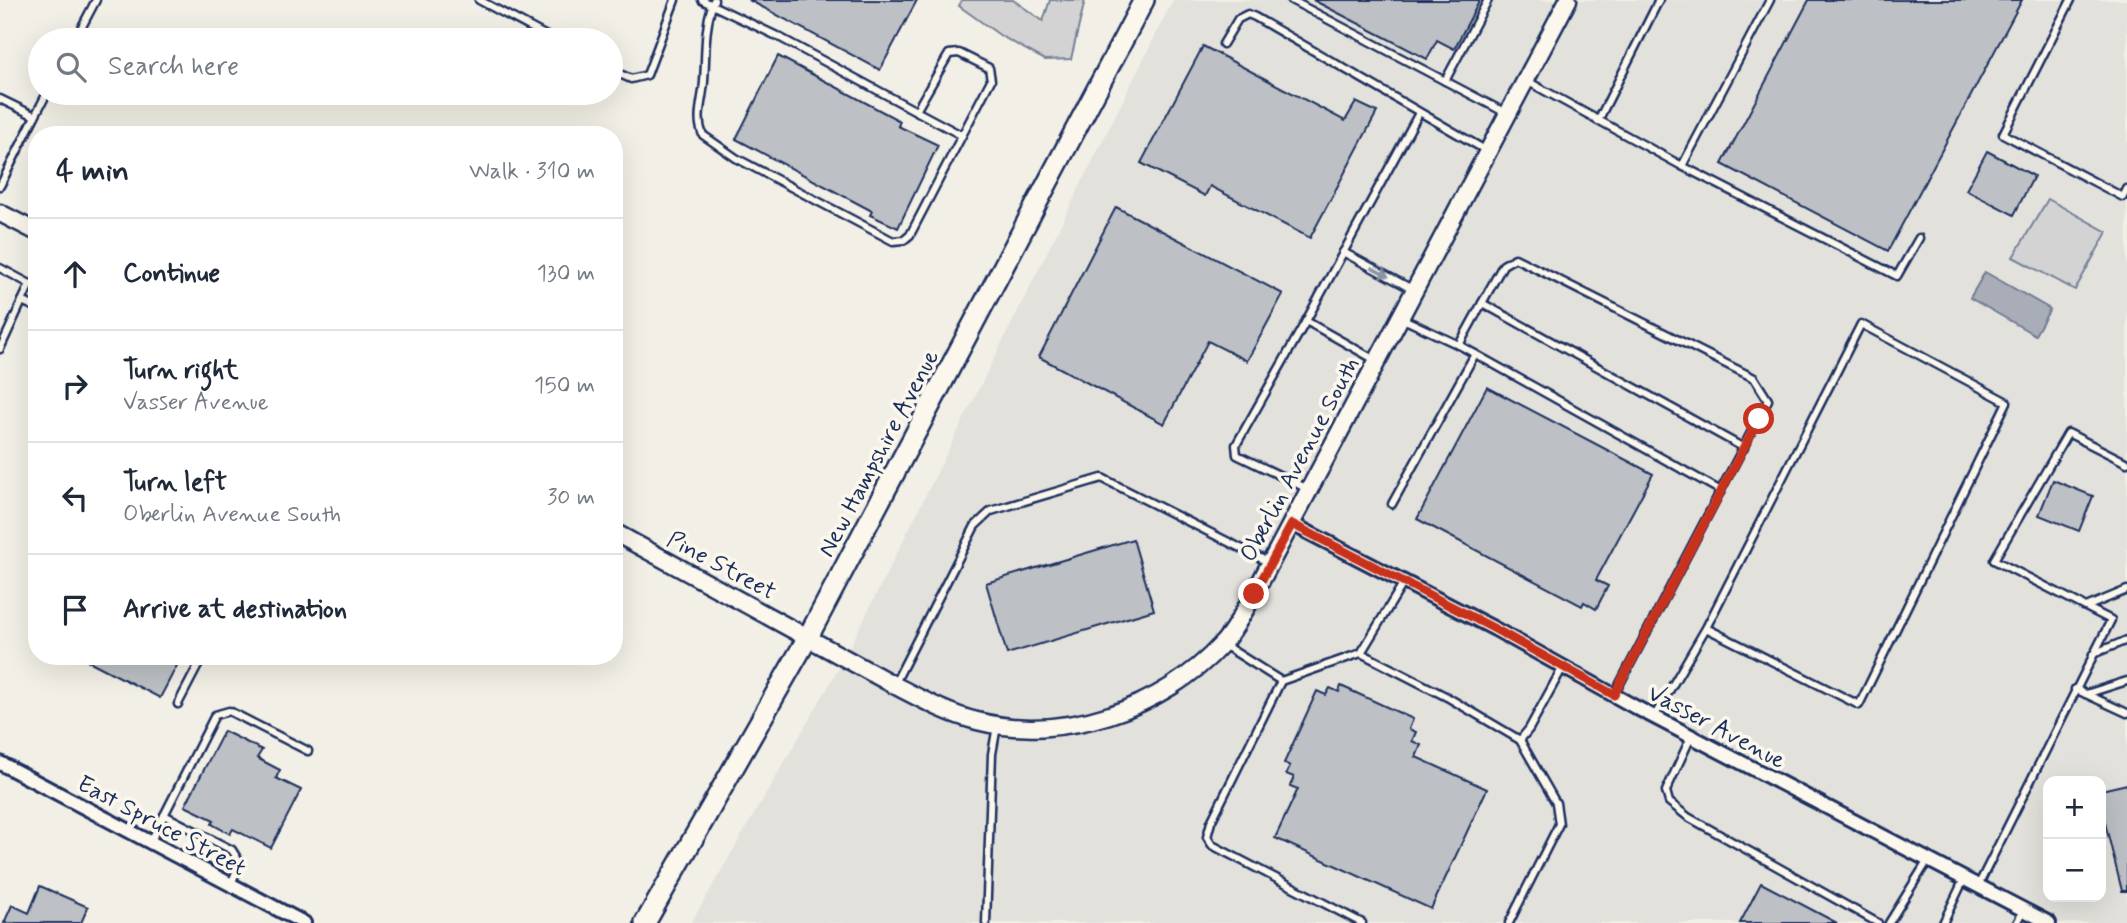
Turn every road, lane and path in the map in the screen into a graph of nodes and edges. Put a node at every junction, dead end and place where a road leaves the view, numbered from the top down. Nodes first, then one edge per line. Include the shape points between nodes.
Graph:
1 (96, 0) edge
2 (480, 0) edge
3 (675, 0) edge
4 (702, 0) edge
5 (1144, 0) edge
6 (1291, 0) edge
7 (1488, 0) edge
8 (1568, 0) edge
9 (1660, 0) edge
10 (1770, 0) edge
11 (2071, 0) edge
12 (713, 2) edge
13 (81, 28) edge
14 (532, 28) edge
15 (1223, 44) dead end
16 (623, 75) edge
17 (1525, 80) junction
18 (1445, 81) junction
19 (0, 99) edge
20 (41, 105) edge
21 (916, 111) junction
22 (1419, 113) junction
23 (1508, 114) junction
24 (35, 116) junction
25 (1598, 121) junction
26 (30, 126) edge
27 (28, 130) edge
28 (961, 135) junction
29 (1489, 152) junction
30 (1682, 166) junction
31 (0, 186) edge
32 (2127, 189) edge
33 (0, 213) edge
34 (28, 227) edge
35 (1919, 238) dead end
36 (1343, 252) junction
37 (0, 268) edge
38 (28, 280) edge
39 (1416, 291) junction
40 (28, 292) edge
41 (22, 301) junction
42 (1482, 303) junction
43 (28, 304) edge
44 (1401, 318) junction
45 (1306, 321) junction
46 (1459, 345) junction
47 (0, 349) edge
48 (1475, 354) junction
49 (1377, 361) junction
50 (1744, 448) junction
51 (2127, 463) edge
52 (1310, 490) junction
53 (1721, 491) junction
54 (1392, 504) dead end
55 (1292, 524) junction
56 (623, 538) edge
57 (1270, 563) junction
58 (1405, 581) junction
59 (2127, 590) edge
60 (2086, 607) junction
61 (1706, 628) junction
62 (808, 637) junction
63 (2127, 640) edge
64 (1222, 644) junction
65 (1361, 653) junction
66 (2093, 654) junction
67 (198, 665) edge
68 (1563, 667) junction
69 (1281, 681) junction
70 (2127, 681) edge
71 (894, 685) junction
72 (2075, 690) junction
73 (2086, 694) junction
74 (1614, 695) junction
75 (178, 704) dead end
76 (2127, 713) edge
77 (1654, 717) junction
78 (997, 725) junction
79 (1691, 737) junction
80 (1520, 740) junction
81 (308, 751) dead end
82 (0, 763) edge
83 (164, 815) junction
84 (150, 843) junction
85 (1928, 860) junction
86 (1964, 879) junction
87 (231, 885) junction
88 (1978, 886) junction
89 (2024, 910) junction
90 (304, 923) edge
91 (645, 923) edge
92 (986, 923) edge
93 (1362, 923) edge
94 (1509, 923) edge
95 (1878, 923) edge
96 (1889, 923) edge
97 (1943, 923) edge
98 (2017, 923) edge
99 (2049, 923) edge

1 - 13 lane
2 - 14 lane
3 - 16 lane via 647,75 631,79
4 - 12 lane
5 - 62 main road, New Hampshire Avenue
6 - 18 lane
7 - 18 lane
8 - 17 street, Oberlin Avenue South
9 - 25 lane
10 - 30 lane
11 - 32 lane via 2003,134 2123,197
12 - 21 lane
12 - 28 lane via 705,29 698,120 703,135 736,158 898,242 910,235
15 - 22 lane via 1238,19 1248,14
17 - 23 street, Oberlin Avenue South
17 - 25 lane
18 - 23 lane
19 - 24 lane
20 - 24 lane
21 - 28 lane
21 - 28 lane via 948,54 959,53 987,66 991,80
22 - 29 lane
22 - 36 lane
23 - 29 street, Oberlin Avenue South
24 - 26 lane
25 - 30 lane
27 - 31 lane
29 - 39 street, Oberlin Avenue South
30 - 35 lane via 1897,276
33 - 34 street
36 -> 39 lane
36 - 45 lane
37 - 38 lane
39 - 44 street, Oberlin Avenue South
40 - 41 lane
41 - 43 lane
41 - 47 lane
42 - 46 lane
42 - 50 lane
42 - 50 lane via 1503,265 1515,258 1754,378 1768,400
44 - 46 lane
44 - 49 street, Oberlin Avenue South
45 - 49 lane
45 - 52 lane via 1236,445 1237,454
46 - 48 lane
48 - 53 lane
48 - 54 lane
49 - 52 street, Oberlin Avenue South
50 - 53 lane
51 - 60 lane via 2067,433 1994,560
52 - 55 street, Oberlin Avenue South
53 - 74 lane
55 - 57 street, Oberlin Avenue South
55 - 58 street, Vasser Avenue
56 - 62 street, Pine Street
57 - 64 street, Oberlin Avenue South
57 - 71 lane via 1102,478 991,511 975,526
58 - 65 lane
58 - 68 street, Vasser Avenue
59 - 60 lane
60 - 66 lane via 2110,620
61 - 61 lane via 1861,324 2007,402 1859,705
61 - 77 lane
62 - 71 street, Oberlin Avenue South
62 - 91 main road, New Hampshire Avenue
63 - 66 lane
64 - 69 lane
64 - 78 street, Oberlin Avenue South via 1161,691 1121,712 1064,728
65 - 69 lane
65 - 80 lane
66 - 72 lane
67 - 75 lane
68 - 74 street, Vasser Avenue
68 - 80 lane
69 - 93 lane via 1207,837 1212,845
70 - 73 lane
71 - 78 street, Oberlin Avenue South via 955,714
72 - 73 lane
72 - 88 lane
73 - 76 lane
74 - 77 street, Vasser Avenue
77 - 79 street, Vasser Avenue
78 - 92 lane
79 - 85 street, Vasser Avenue
79 - 95 lane via 1667,791 1669,802
80 - 94 lane via 1556,803 1559,824
81 - 83 lane via 229,711 215,715
82 - 84 street, East Spruce Street
83 - 84 lane
83 - 87 lane via 232,850 240,863
84 - 87 street, East Spruce Street
85 - 86 street, Vasser Avenue
85 - 96 lane
86 - 88 street, Vasser Avenue
86 - 97 lane
87 - 90 street, East Spruce Street
88 - 89 street, Vasser Avenue
89 - 98 lane
89 - 99 street, Vasser Avenue

